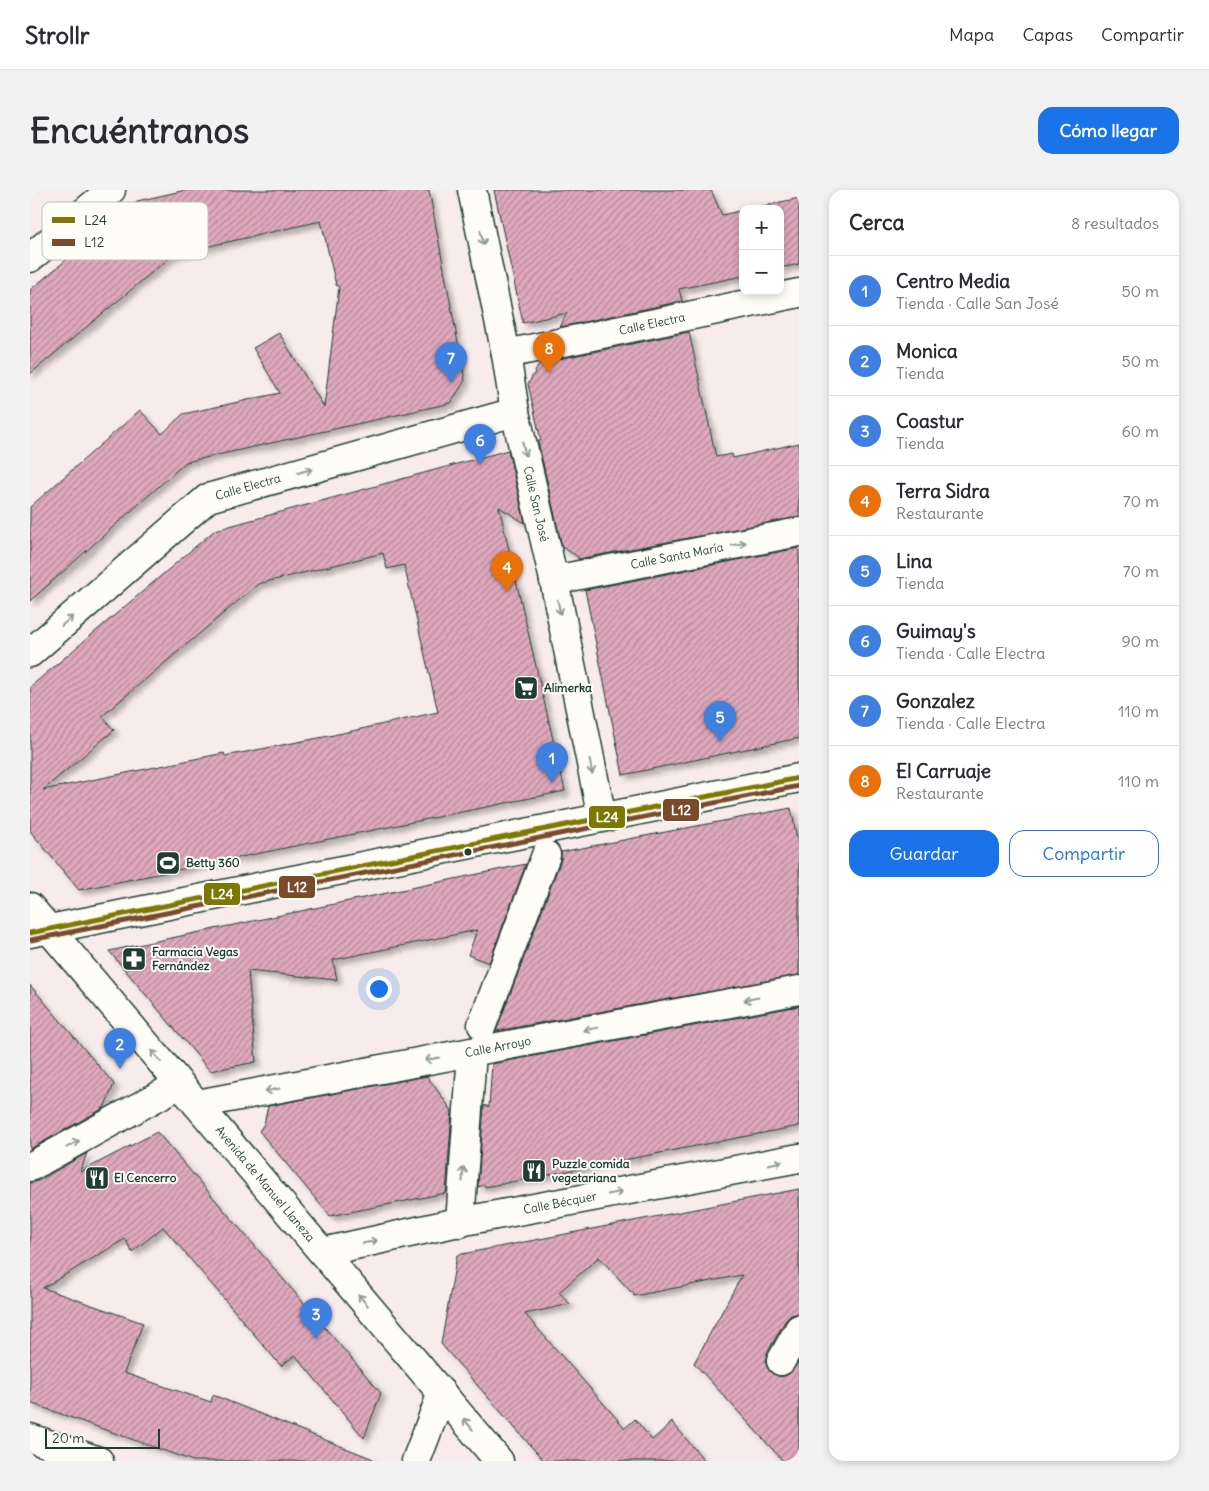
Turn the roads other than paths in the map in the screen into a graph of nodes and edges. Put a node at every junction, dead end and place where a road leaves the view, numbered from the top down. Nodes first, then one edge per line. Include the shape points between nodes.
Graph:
1 (111, 190) edge
2 (472, 190) edge
3 (97, 202) edge
4 (42, 248) edge
5 (30, 258) edge
6 (799, 293) edge
7 (506, 354) junction
8 (516, 412) junction
9 (799, 532) edge
10 (554, 580) junction
11 (30, 653) edge
12 (799, 778) edge
13 (602, 818) junction
14 (546, 855) dead end
15 (30, 907) edge
16 (40, 931) edge
17 (799, 990) edge
18 (482, 1025) dead end
19 (472, 1052) junction
20 (180, 1084) junction
21 (197, 1104) junction
22 (799, 1158) edge
23 (30, 1167) edge
24 (460, 1223) junction
25 (323, 1252) junction
26 (799, 1329) edge
27 (781, 1360) dead end
28 (442, 1393) junction
29 (30, 1438) edge
30 (98, 1461) edge
31 (416, 1461) edge
32 (499, 1461) edge

1 - 3 street
2 -> 7 street, Calle San José
4 - 5 street
6 - 7 street, Calle Electra
7 - 8 street, Calle San José
8 -> 10 street, Calle San José
11 -> 8 street, Calle Electra via 208,498
10 -> 9 street, Calle Santa María
10 -> 13 street, Calle San José
12 - 13 street
13 - 16 street
14 - 18 street
15 - 16 street, Avenida de Manuel Llaneza
20 -> 16 street, Avenida de Manuel Llaneza
17 -> 19 street, Calle Arroyo
19 -> 21 street, Calle Arroyo
24 -> 19 street
20 - 21 street, Avenida de Manuel Llaneza
23 -> 20 street
21 - 25 street, Avenida de Manuel Llaneza
24 -> 22 street, Calle Bécquer
25 -> 24 street, Calle Bécquer
28 -> 25 street, Avenida de Manuel Llaneza
26 - 27 street
28 - 31 street
32 -> 28 street, Avenida de Manuel Llaneza
29 - 30 street

